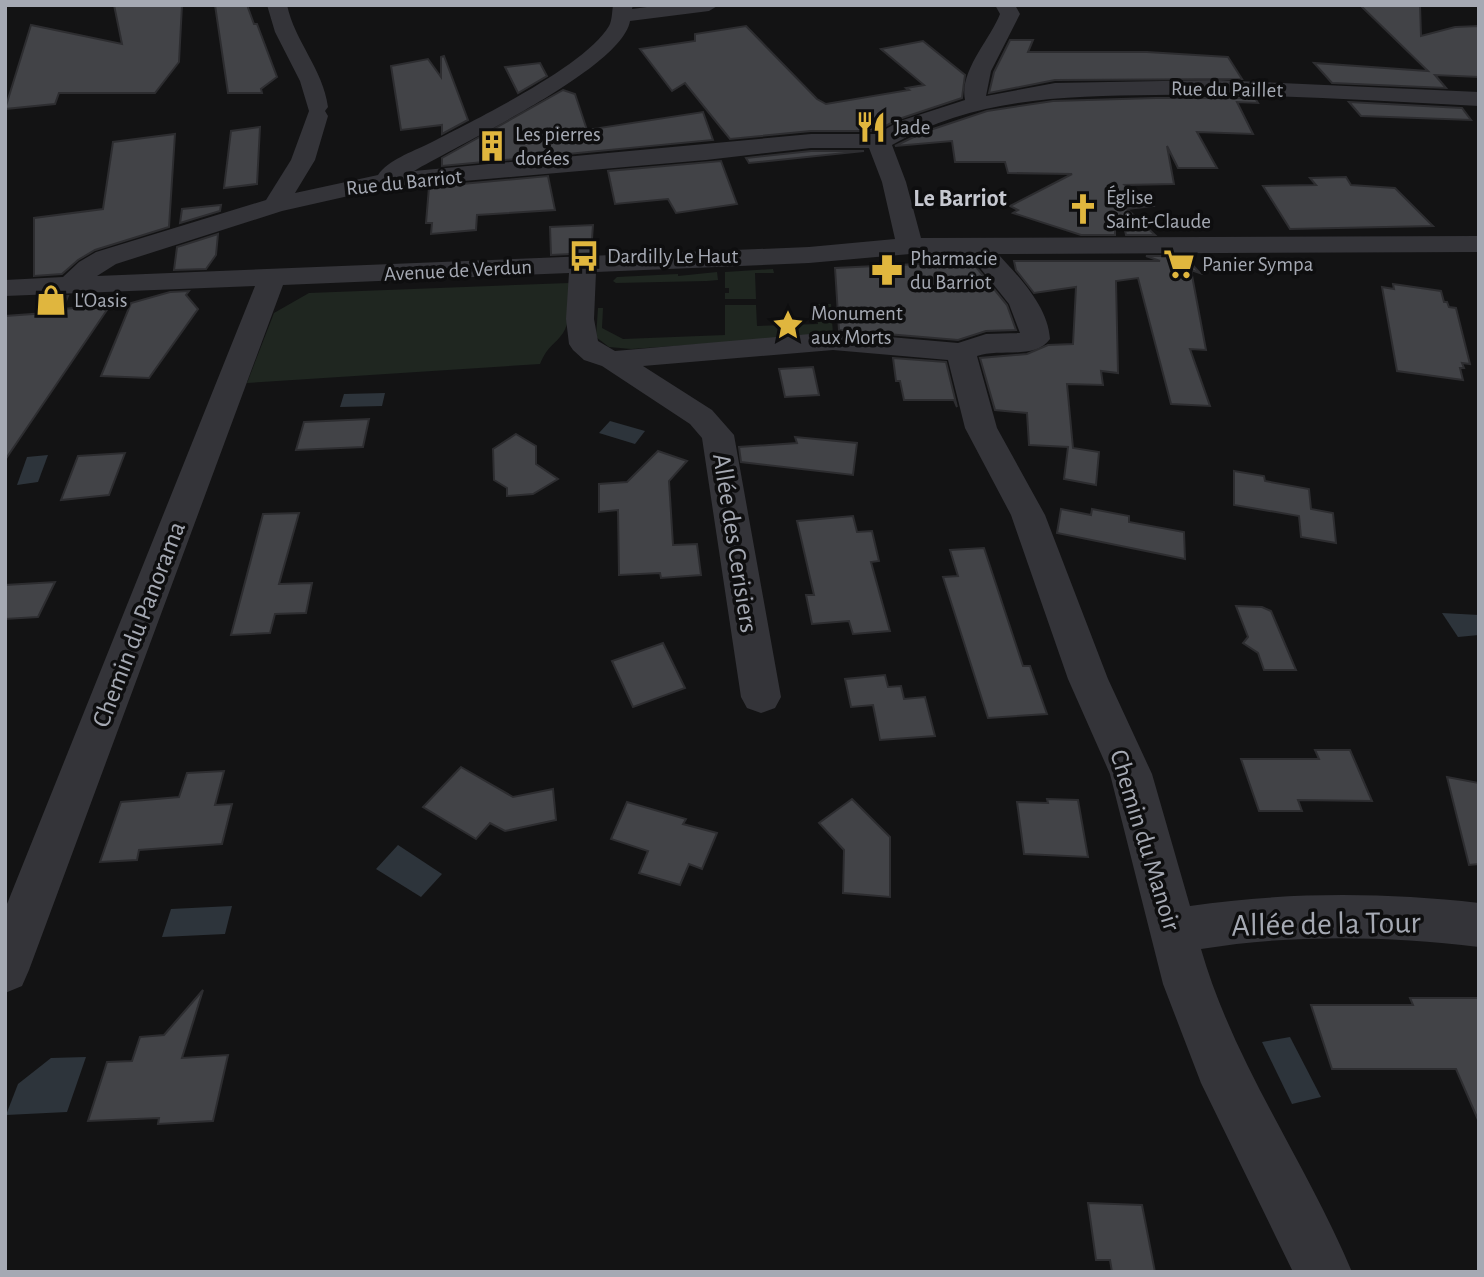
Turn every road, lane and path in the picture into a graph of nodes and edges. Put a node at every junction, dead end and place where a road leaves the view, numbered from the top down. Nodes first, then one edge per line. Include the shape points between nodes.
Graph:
1 (277, 5) edge
2 (709, 5) edge
3 (1005, 5) edge
4 (624, 11) edge
5 (1479, 99) edge
6 (977, 104) junction
7 (882, 141) junction
8 (384, 181) junction
9 (275, 205) junction
10 (1479, 244) edge
11 (910, 246) junction
12 (976, 246) junction
13 (584, 264) junction
14 (272, 278) junction
15 (71, 285) junction
16 (5, 288) edge
17 (963, 359) junction
18 (613, 360) junction
19 (761, 697) dead end
20 (1479, 925) edge
21 (1174, 931) junction
22 (5, 971) edge
23 (1323, 1272) edge

1 - 9 street via 284,34 316,92 317,112 303,160
2 - 4 street
3 - 6 street via 1010,14 1007,26 981,71 974,98
4 - 8 street via 621,26 605,46 557,81
5 - 6 street, Rue du Paillet via 1216,87 1055,90
6 - 7 street, Rue du Paillet via 908,127
7 - 8 street, Rue du Barriot via 811,141
7 - 11 street
8 - 9 street, Rue du Barriot
9 - 15 street, Rue du Barriot via 106,258
10 - 12 street, Avenue de Verdun
11 - 12 street, Avenue de Verdun
11 - 13 street, Avenue de Verdun
12 - 17 street via 1027,311 1036,336 1030,342 986,343
13 - 14 street, Avenue de Verdun
13 - 18 street, Allée des Cerisiers via 580,286 584,344
14 - 15 street, Avenue de Verdun
14 - 22 street, Chemin du Panorama
15 - 16 street, Avenue de Verdun
17 - 18 street via 833,341
17 - 21 street, Chemin du Manoir via 981,428 1028,516 1088,679 1130,774
18 - 19 street, Allée des Cerisiers via 701,417 718,435
20 - 21 street, Allée de la Tour via 1350,917 1276,919
21 - 23 street, Chemin du Manoir via 1187,984 1219,1065

